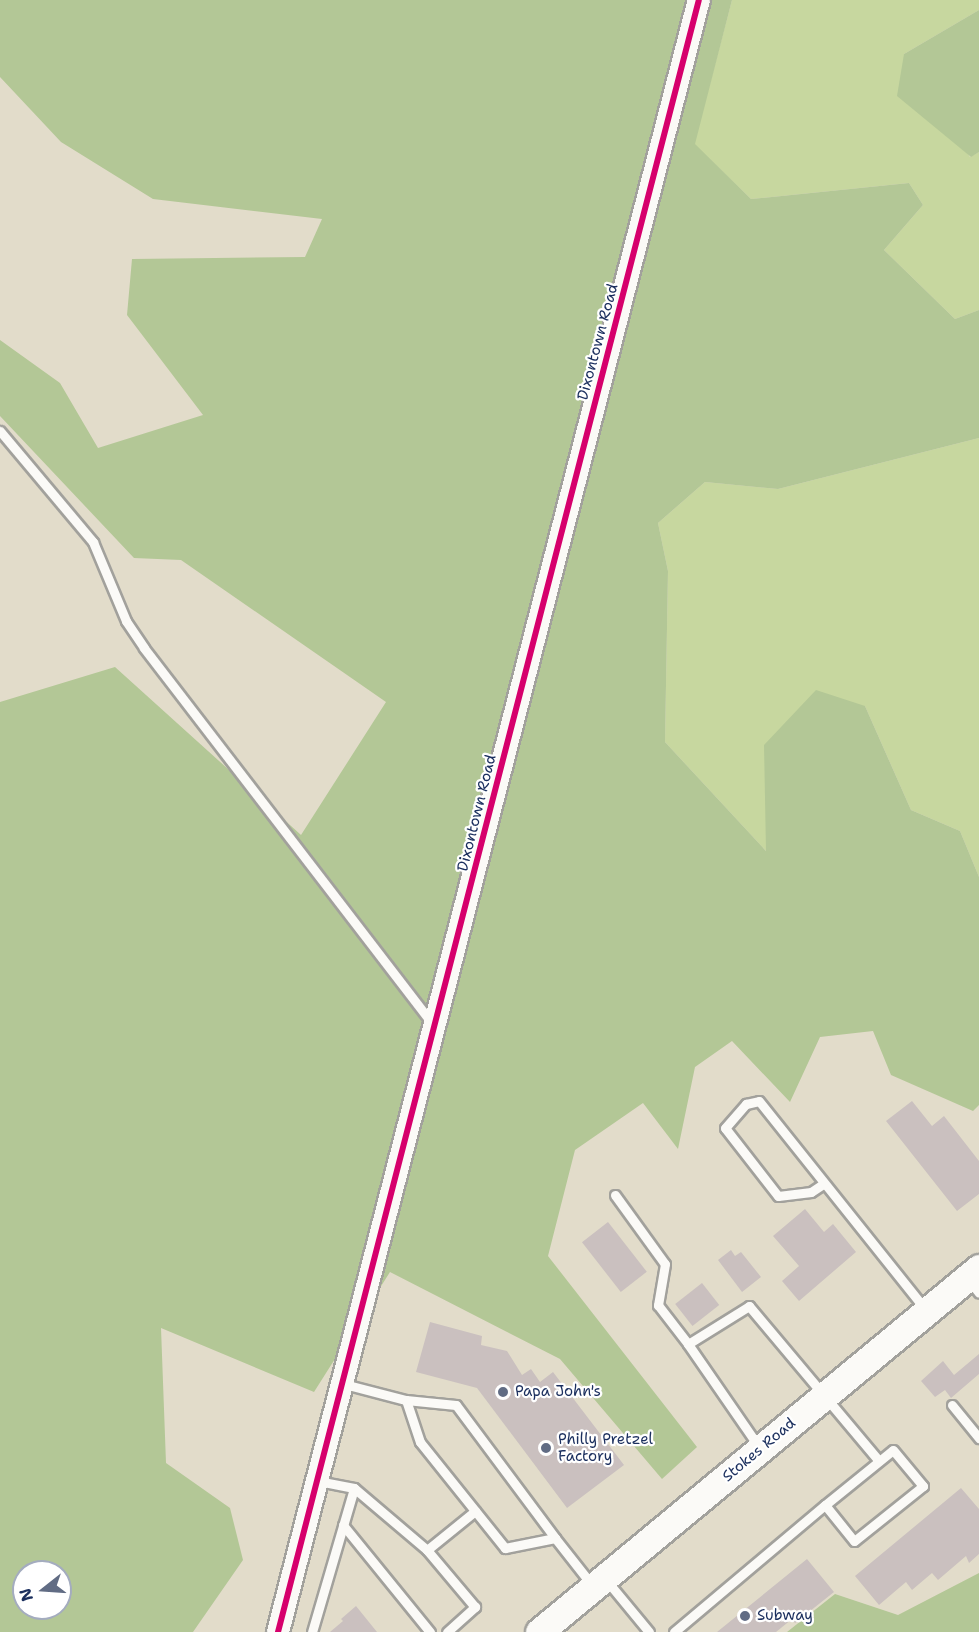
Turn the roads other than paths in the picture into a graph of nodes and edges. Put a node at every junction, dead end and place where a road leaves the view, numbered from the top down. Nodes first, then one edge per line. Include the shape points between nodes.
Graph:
1 (699, 0) edge
2 (0, 431) edge
3 (435, 1027) junction
4 (824, 1184) junction
5 (615, 1196) dead end
6 (975, 1280) edge
7 (927, 1311) junction
8 (688, 1344) junction
9 (344, 1384) junction
10 (824, 1396) junction
11 (406, 1400) junction
12 (952, 1406) dead end
13 (979, 1438) edge
14 (760, 1449) junction
15 (879, 1461) junction
16 (319, 1481) junction
17 (354, 1488) junction
18 (825, 1505) junction
19 (475, 1511) junction
20 (344, 1525) junction
21 (555, 1538) junction
22 (427, 1550) junction
23 (599, 1583) junction
24 (278, 1632) edge
25 (312, 1632) edge
26 (430, 1632) edge
27 (447, 1632) edge
28 (539, 1632) edge
29 (650, 1632) edge
30 (674, 1632) edge

1 - 3 street, Dixontown Road
2 - 3 lane via 93,542 126,621 144,648
3 - 9 street, Dixontown Road
4 - 4 lane via 759,1101 746,1104 725,1128 778,1196 811,1192
4 - 7 lane
5 - 8 lane via 665,1264 658,1305
6 - 7 main road, Stokes Road
7 - 10 main road, Stokes Road
8 - 10 lane via 749,1306
8 - 14 lane
9 - 11 lane
9 - 16 street, Dixontown Road
10 - 14 main road, Stokes Road
10 - 15 lane
11 - 19 lane via 420,1442
11 - 21 lane via 456,1405
12 - 13 lane
14 - 23 main road, Stokes Road
15 - 18 lane
15 - 18 lane via 893,1450 923,1486 854,1540
16 - 17 lane
16 - 24 street, Dixontown Road
17 - 20 lane
17 - 22 lane
18 - 30 lane
19 - 21 lane via 506,1548
19 - 22 lane
20 - 25 lane
20 - 26 lane
21 - 23 lane
22 - 27 lane via 476,1607
23 - 28 main road, Stokes Road
23 - 29 lane

